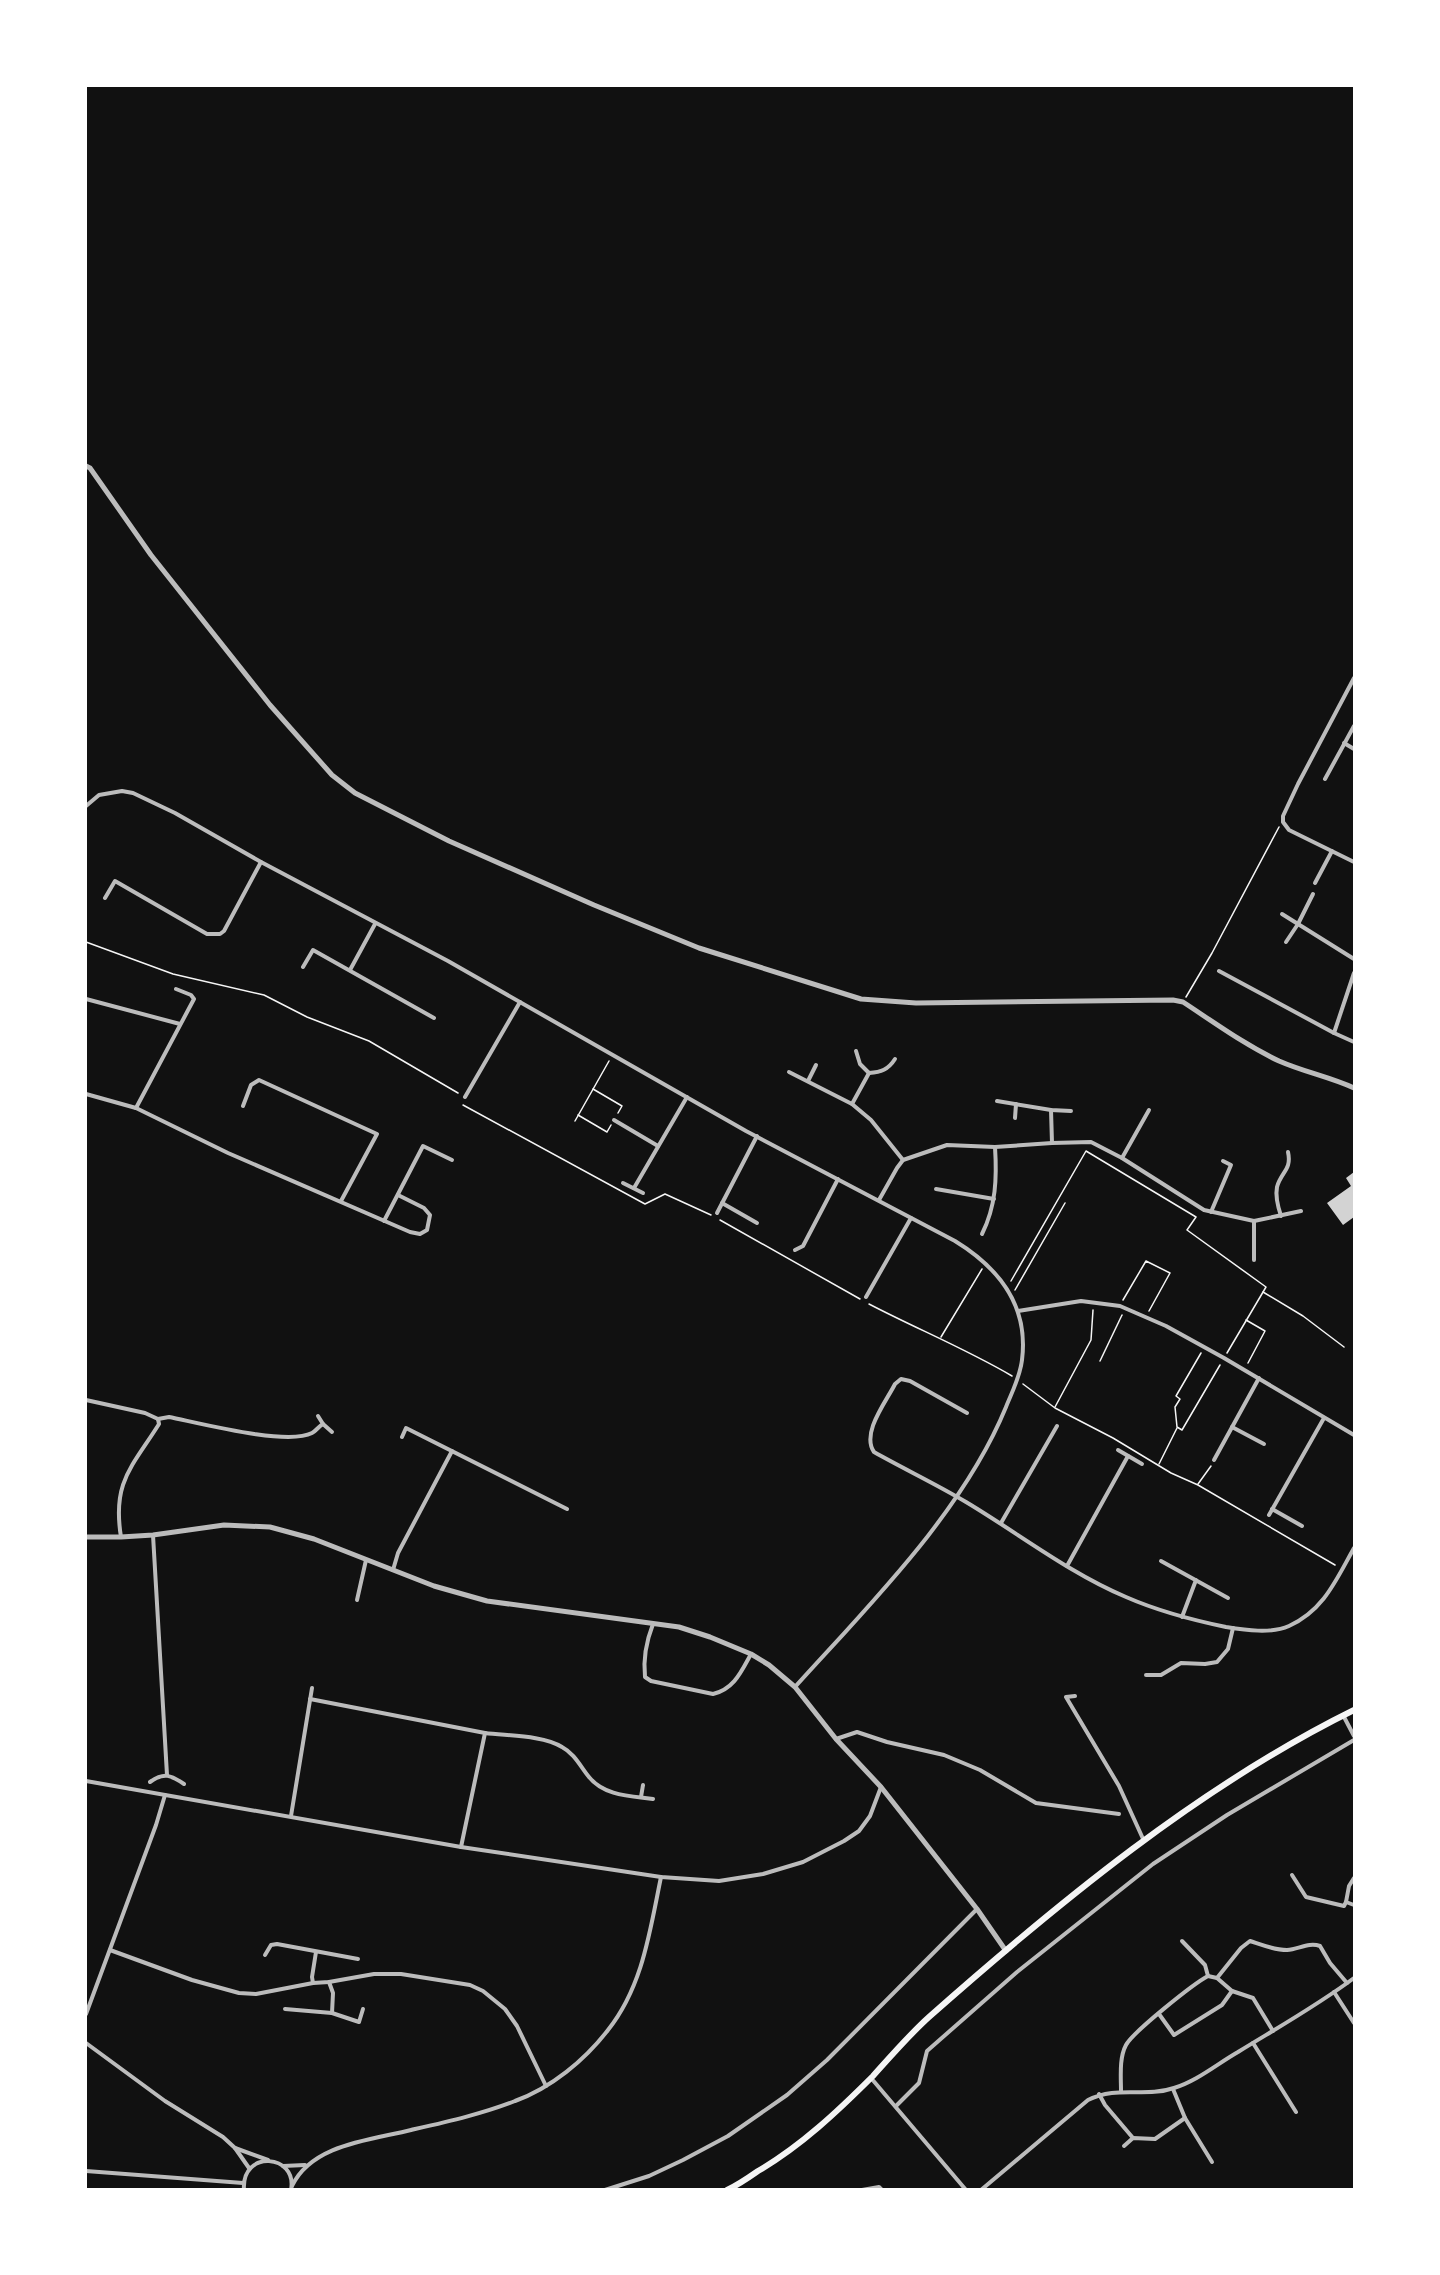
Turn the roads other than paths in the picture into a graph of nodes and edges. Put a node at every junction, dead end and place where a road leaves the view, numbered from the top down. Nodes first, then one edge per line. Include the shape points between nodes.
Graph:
1 (86, 465) edge
2 (1354, 678) edge
3 (1354, 726) edge
4 (1344, 743) junction
5 (1354, 749) edge
6 (1325, 779) dead end
7 (86, 806) edge
8 (1332, 851) junction
9 (261, 862) junction
10 (1354, 862) edge
11 (1315, 883) dead end
12 (1313, 894) dead end
13 (105, 898) dead end
14 (1282, 914) dead end
15 (375, 924) junction
16 (1298, 924) junction
17 (1286, 942) dead end
18 (1354, 959) edge
19 (303, 967) dead end
20 (350, 970) junction
21 (1219, 971) dead end
22 (1354, 973) edge
23 (176, 989) dead end
24 (86, 999) edge
25 (520, 1002) junction
26 (434, 1018) dead end
27 (181, 1024) junction
28 (1334, 1033) junction
29 (1354, 1042) edge
30 (856, 1051) dead end
31 (895, 1059) dead end
32 (816, 1065) dead end
33 (789, 1072) dead end
34 (869, 1073) junction
35 (808, 1081) junction
36 (1354, 1088) edge
37 (86, 1094) edge
38 (465, 1097) road end
39 (687, 1097) junction
40 (998, 1101) dead end
41 (852, 1104) junction
42 (1016, 1104) junction
43 (243, 1106) dead end
44 (136, 1108) junction
45 (1051, 1110) junction
46 (1149, 1110) dead end
47 (1071, 1111) dead end
48 (1015, 1118) dead end
49 (614, 1120) road end
50 (757, 1136) junction
51 (1052, 1143) junction
52 (658, 1146) junction
53 (995, 1148) junction
54 (1288, 1152) dead end
55 (1122, 1158) junction
56 (452, 1160) dead end
57 (903, 1160) junction
58 (1223, 1161) dead end
59 (838, 1179) junction
60 (623, 1183) dead end
61 (634, 1188) junction
62 (936, 1189) dead end
63 (643, 1193) dead end
64 (398, 1195) junction
65 (994, 1199) junction
66 (879, 1200) junction
67 (341, 1201) junction
68 (722, 1203) junction
69 (1301, 1211) dead end
70 (1211, 1212) junction
71 (717, 1213) dead end
72 (1281, 1216) junction
73 (911, 1218) junction
74 (384, 1221) junction
75 (1254, 1221) junction
76 (757, 1223) dead end
77 (982, 1234) dead end
78 (795, 1250) dead end
79 (1254, 1260) dead end
80 (866, 1297) dead end
81 (1018, 1311) junction
82 (1259, 1378) junction
83 (86, 1400) edge
84 (967, 1413) dead end
85 (318, 1416) dead end
86 (1324, 1418) junction
87 (158, 1419) junction
88 (322, 1424) junction
89 (1057, 1426) dead end
90 (1232, 1427) junction
91 (332, 1432) dead end
92 (1354, 1435) edge
93 (402, 1437) dead end
94 (1264, 1444) dead end
95 (1118, 1450) dead end
96 (452, 1451) junction
97 (1128, 1456) junction
98 (1214, 1460) road end
99 (1142, 1464) dead end
100 (957, 1496) junction
101 (567, 1509) dead end
102 (1272, 1509) junction
103 (1269, 1515) dead end
104 (1000, 1523) junction
105 (1302, 1526) dead end
106 (153, 1535) junction
107 (86, 1537) edge
108 (121, 1538) junction
109 (1354, 1548) edge
110 (366, 1560) junction
111 (1161, 1561) dead end
112 (1067, 1566) junction
113 (393, 1570) junction
114 (1196, 1580) junction
115 (1228, 1598) dead end
116 (357, 1600) dead end
117 (1182, 1617) junction
118 (653, 1624) junction
119 (1233, 1628) junction
120 (751, 1654) junction
121 (1146, 1675) dead end
122 (795, 1687) junction
123 (312, 1688) dead end
124 (1075, 1696) dead end
125 (310, 1699) junction
126 (1354, 1710) edge
127 (1343, 1715) junction
128 (485, 1733) junction
129 (1354, 1738) edge
130 (836, 1739) junction
131 (167, 1775) junction
132 (86, 1781) edge
133 (150, 1782) dead end
134 (184, 1784) dead end
135 (643, 1785) dead end
136 (881, 1787) junction
137 (165, 1794) junction
138 (641, 1797) junction
139 (653, 1799) dead end
140 (1119, 1814) dead end
141 (291, 1816) junction
142 (1144, 1841) junction
143 (461, 1848) junction
144 (1292, 1875) dead end
145 (661, 1877) junction
146 (1354, 1878) edge
147 (1346, 1902) junction
148 (1354, 1905) edge
149 (977, 1909) junction
150 (1182, 1941) dead end
151 (110, 1950) junction
152 (1006, 1951) junction
153 (316, 1952) junction
154 (265, 1955) dead end
155 (351, 1958) junction
156 (358, 1959) dead end
157 (350, 1966) dead end
158 (1208, 1976) junction
159 (1217, 1978) junction
160 (1354, 1978) edge
161 (329, 1982) junction
162 (313, 1983) junction
163 (1347, 1983) junction
164 (1232, 1991) junction
165 (1334, 1992) junction
166 (285, 2009) dead end
167 (363, 2009) dead end
168 (332, 2013) junction
169 (86, 2014) edge
170 (1159, 2014) junction
171 (1354, 2023) edge
172 (1273, 2031) junction
173 (86, 2043) edge
174 (1253, 2043) junction
175 (871, 2078) junction
176 (546, 2086) junction
177 (1173, 2089) junction
178 (1121, 2091) junction
179 (1099, 2094) junction
180 (896, 2106) junction
181 (1296, 2112) dead end
182 (1185, 2118) junction
183 (1133, 2138) junction
184 (1124, 2146) dead end
185 (235, 2148) junction
186 (269, 2160) junction
187 (1212, 2162) dead end
188 (306, 2165) junction
189 (283, 2166) junction
190 (249, 2169) junction
191 (86, 2171) edge
192 (243, 2183) junction
193 (291, 2188) edge
194 (244, 2190) edge
195 (604, 2190) edge
196 (727, 2190) edge
197 (862, 2190) edge
198 (882, 2190) edge
199 (966, 2190) edge
200 (981, 2190) edge

1 - 36 street via 151,555 270,705 332,775 355,793 449,841 699,948 861,999 916,1003 1173,1000 1183,1002 1280,1061
2 - 8 street via 1283,816 1289,830
3 - 4 street
4 - 5 street
4 - 6 street
7 - 9 street via 108,792 133,793
8 - 10 street
8 - 11 street
9 - 13 street via 220,934 207,934 115,880
9 - 15 street
12 - 16 street
14 - 16 street
15 - 20 street
15 - 25 street
16 - 17 street
16 - 18 street
19 - 20 street via 313,950
20 - 26 street
21 - 28 street
22 - 28 street
23 - 27 street via 194,999
24 - 27 street
25 - 38 street
25 - 39 street
27 - 44 street
28 - 29 street
30 - 34 street via 860,1064
31 - 34 street via 882,1072
32 - 35 street
33 - 35 street
34 - 41 street
35 - 41 street
37 - 44 street
39 - 50 street
39 - 52 street
40 - 42 street
41 - 57 street via 871,1120
42 - 45 street
42 - 48 street
43 - 67 street via 251,1084 259,1080 377,1134
44 - 67 street
45 - 47 street
45 - 51 street
46 - 55 street
49 - 52 street
50 - 59 street
50 - 68 street
51 - 53 street
51 - 55 street via 1091,1142
52 - 61 street
53 - 57 street via 947,1145
53 - 65 street
54 - 72 street via 1290,1162 1277,1187
55 - 70 street
56 - 64 street via 423,1146
57 - 66 street
58 - 70 street via 1231,1165
59 - 66 street
59 - 78 street via 803,1246
60 - 61 street
61 - 63 street
62 - 65 street
64 - 74 street
64 - 74 street via 430,1215 427,1230 420,1234 410,1232
65 - 77 street
66 - 73 street
67 - 74 street
68 - 71 street
68 - 76 street
69 - 72 street
70 - 75 street
72 - 75 street
73 - 80 street
73 - 81 street via 955,1241 985,1263 1007,1287
75 - 79 street
81 - 82 street via 1081,1301 1120,1306
81 - 100 street via 1023,1343 1018,1380 997,1429
82 - 86 street
82 - 90 street
83 - 87 street
84 - 100 street via 901,1379 868,1435 874,1452
85 - 88 street
86 - 92 street
86 - 102 street
87 - 88 street via 169,1417 295,1436 311,1433
87 - 108 street via 159,1424 122,1482 117,1515
88 - 91 street
89 - 104 street
90 - 94 street
90 - 98 street
93 - 96 street via 406,1428
95 - 97 street
96 - 101 street
96 - 113 street via 398,1553
97 - 99 street
97 - 112 street
100 - 104 street
100 - 122 street via 892,1579
102 - 103 street
102 - 105 street
104 - 112 street
106 - 108 street
106 - 110 street via 224,1526 270,1527
106 - 131 street
107 - 108 street
109 - 119 street via 1327,1596 1312,1612 1287,1627
110 - 113 street
110 - 116 street
111 - 114 street
112 - 117 street via 1126,1597
113 - 118 street via 487,1601
114 - 115 street
114 - 117 street
117 - 119 street
118 - 120 street via 693,1632
118 - 120 street via 646,1642 644,1670 651,1682 713,1694 723,1692 738,1679
119 - 121 street via 1228,1648 1217,1662 1181,1663 1161,1675
120 - 122 street
122 - 130 street
123 - 125 street
124 - 142 street via 1066,1697 1119,1786
125 - 128 street
125 - 141 street
126 - 127 main road
127 - 129 street
127 - 142 main road via 1245,1773
128 - 138 street via 551,1741 576,1757 602,1789
128 - 143 street
129 - 180 street via 1153,1864 1026,1965 927,2052 919,2083
130 - 136 street
130 - 140 street via 857,1732 944,1755 980,1770 1036,1803
131 - 133 street
131 - 134 street
132 - 137 street
135 - 138 street
136 - 145 street via 859,1832 803,1862 719,1881
136 - 149 street
137 - 141 street
137 - 151 street
138 - 139 street
141 - 143 street
142 - 152 main road
143 - 145 street
144 - 147 street via 1306,1897 1344,1906
145 - 176 street via 644,1961 626,2001 609,2030
146 - 147 street
147 - 148 street
149 - 152 street
149 - 195 street via 827,2061 787,2095 728,2136 683,2160
150 - 158 street via 1205,1965
151 - 162 street via 239,1993 256,1994
151 - 169 street
152 - 175 main road via 927,2019
153 - 154 street via 277,1944 271,1945
153 - 155 street
153 - 162 street
155 - 156 street
155 - 157 street
158 - 159 street
158 - 170 street
159 - 163 street via 1250,1941 1290,1950 1313,1943 1320,1946
159 - 164 street
160 - 163 street
161 - 162 street
161 - 168 street
161 - 176 street via 401,1974 470,1985 483,1991 505,2009 517,2026
163 - 165 street
164 - 170 street via 1222,2005 1174,2035
164 - 172 street via 1253,1998
165 - 171 street
165 - 172 street
166 - 168 street
167 - 168 street via 359,2022
170 - 178 street via 1127,2044
172 - 174 street
173 - 185 street
174 - 177 street
174 - 181 street
175 - 180 street
175 - 196 main road via 779,2158
176 - 188 street via 517,2101 464,2117 357,2141
177 - 178 street
177 - 182 street
178 - 179 street
179 - 183 street
179 - 200 street
180 - 199 street
182 - 183 street via 1155,2139
182 - 187 street
183 - 184 street
185 - 186 street
185 - 190 street
186 - 189 street
186 - 190 street
188 - 189 street
188 - 193 street
189 - 193 street
190 - 192 street
191 - 192 street
192 - 194 street
197 - 198 street

